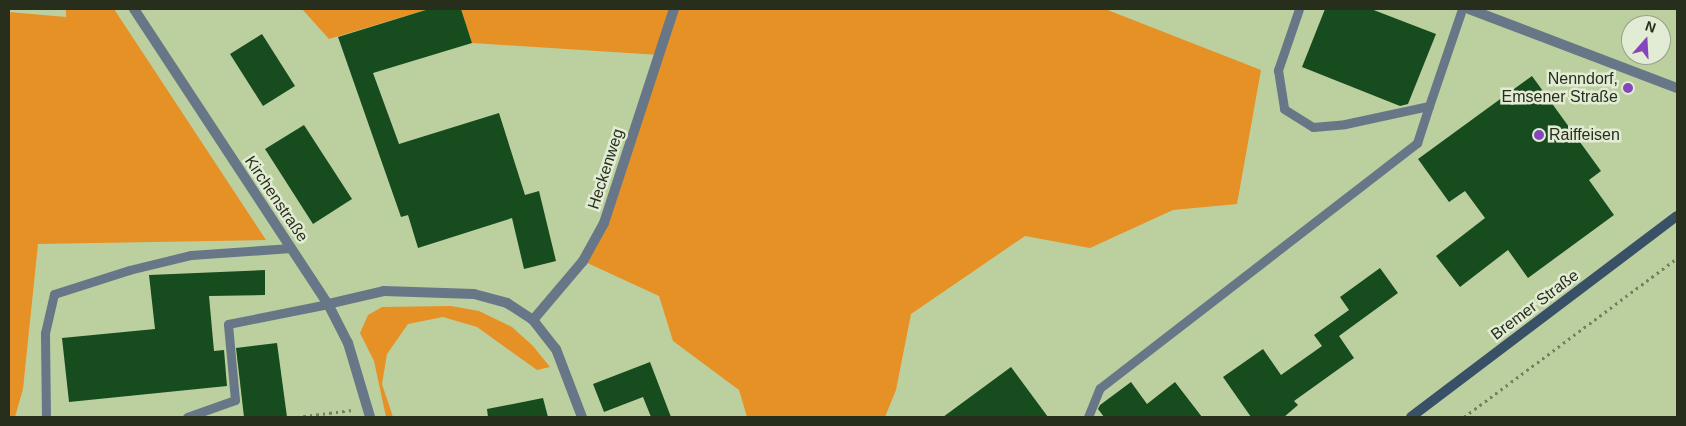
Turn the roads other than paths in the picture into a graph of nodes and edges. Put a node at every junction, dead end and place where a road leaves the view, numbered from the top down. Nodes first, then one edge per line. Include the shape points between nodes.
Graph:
1 (134, 9) edge
2 (674, 9) edge
3 (1299, 9) edge
4 (1462, 9) edge
5 (1469, 9) edge
6 (1677, 88) edge
7 (1429, 106) junction
8 (1677, 216) edge
9 (291, 248) junction
10 (328, 304) junction
11 (533, 320) junction
12 (369, 413) edge
13 (46, 417) edge
14 (187, 417) edge
15 (582, 417) edge
16 (1088, 417) edge
17 (1411, 417) edge

1 - 9 street, Kirchenstraße
2 - 11 street, Heckenweg via 604,223 583,261
3 - 7 lane via 1278,70 1284,109 1313,127 1345,124
4 - 7 lane
5 - 6 street
7 - 16 lane via 1417,143 1100,388
8 - 17 main road, Bremer Straße
9 - 10 street, Kirchenstraße
9 - 13 lane via 191,255 129,270 54,294 44,333
10 - 11 street via 384,291 474,294 507,303
10 - 12 street, Kirchenstraße via 348,343
10 - 14 lane via 228,324 235,400
11 - 15 street via 556,349

